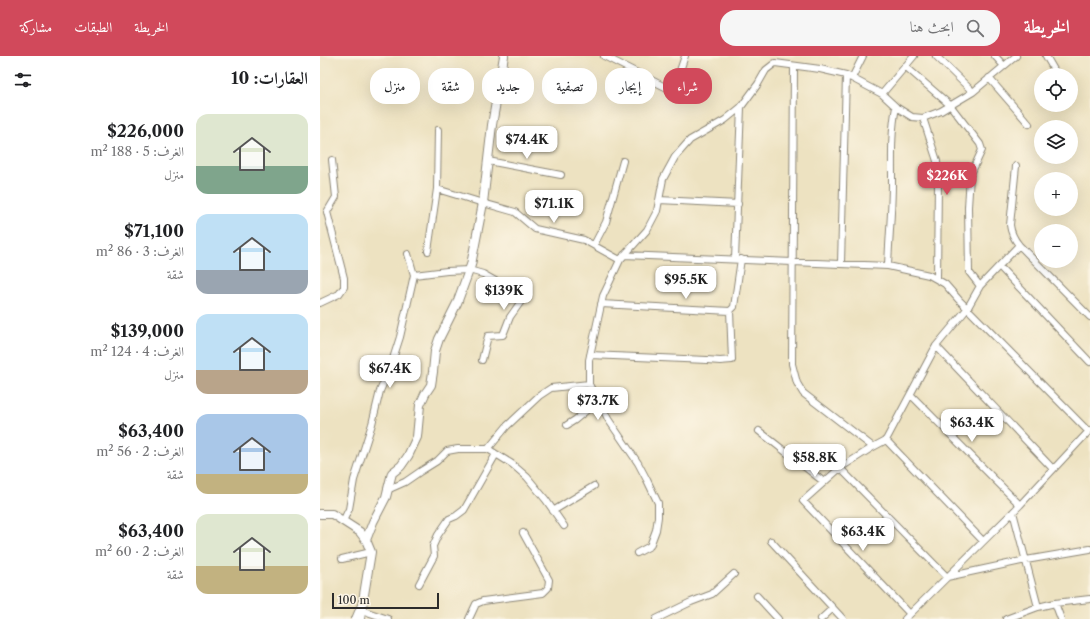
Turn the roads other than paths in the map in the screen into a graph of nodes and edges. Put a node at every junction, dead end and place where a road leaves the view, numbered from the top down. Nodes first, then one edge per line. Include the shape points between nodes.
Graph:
1 (504, 56) edge
2 (604, 56) edge
3 (685, 56) edge
4 (863, 56) edge
5 (914, 56) edge
6 (936, 56) edge
7 (995, 56) edge
8 (1016, 56) edge
9 (1046, 56) edge
10 (794, 66) junction
11 (905, 66) junction
12 (1004, 66) junction
13 (1053, 68) edge
14 (849, 77) junction
15 (989, 78) junction
16 (972, 92) junction
17 (882, 94) junction
18 (950, 105) junction
19 (741, 107) junction
20 (896, 107) junction
21 (923, 118) junction
22 (1029, 124) dead end
23 (438, 130) dead end
24 (332, 160) dead end
25 (623, 161) dead end
26 (488, 162) junction
27 (1016, 166) dead end
28 (561, 175) dead end
29 (437, 190) junction
30 (659, 200) junction
31 (483, 204) junction
32 (738, 204) junction
33 (594, 245) junction
34 (1019, 245) junction
35 (428, 251) dead end
36 (408, 254) dead end
37 (622, 257) junction
38 (738, 259) junction
39 (793, 261) junction
40 (841, 264) junction
41 (888, 266) junction
42 (999, 266) junction
43 (469, 270) junction
44 (414, 275) junction
45 (937, 279) junction
46 (980, 286) junction
47 (320, 303) edge
48 (602, 304) junction
49 (967, 309) junction
50 (730, 311) junction
51 (1090, 317) edge
52 (936, 346) junction
53 (590, 355) junction
54 (482, 360) dead end
55 (1090, 362) edge
56 (589, 384) junction
57 (911, 395) junction
58 (599, 400) junction
59 (567, 425) dead end
60 (1089, 430) edge
61 (759, 432) dead end
62 (886, 440) junction
63 (873, 447) junction
64 (488, 449) junction
65 (496, 454) junction
66 (840, 468) junction
67 (1053, 469) junction
68 (824, 482) junction
69 (594, 486) dead end
70 (388, 490) junction
71 (1020, 505) junction
72 (554, 511) junction
73 (1013, 512) junction
74 (320, 514) edge
75 (343, 521) junction
76 (564, 526) dead end
77 (523, 533) dead end
78 (366, 540) junction
79 (771, 541) dead end
80 (983, 541) junction
81 (1090, 549) edge
82 (371, 552) junction
83 (637, 553) dead end
84 (342, 559) dead end
85 (1026, 560) junction
86 (734, 574) dead end
87 (947, 577) junction
88 (419, 584) dead end
89 (757, 596) dead end
90 (1090, 599) edge
91 (1055, 603) junction
92 (362, 606) junction
93 (1038, 607) junction
94 (833, 608) junction
95 (908, 617) edge
96 (355, 619) edge
97 (360, 619) edge
98 (388, 619) edge
99 (469, 619) edge
100 (656, 619) edge
101 (778, 619) edge
102 (821, 619) edge
103 (843, 619) edge
104 (1006, 619) edge
105 (1060, 619) edge

1 - 26 street
2 - 3 street via 671,90 674,88
4 - 14 street
5 - 11 street
6 - 16 street
7 - 12 street
8 - 12 street
9 - 13 street
10 - 14 street via 820,69
10 - 19 street via 775,63 766,70
10 - 39 street
11 - 17 street
11 - 18 street
12 - 15 street
14 - 17 street
14 - 40 street
15 - 16 street
15 - 22 street
16 - 18 street
17 - 20 street
18 - 21 street
18 - 46 street via 982,150 970,176 968,207 969,272
19 - 30 street via 690,140 675,157 663,179
19 - 32 street
20 - 21 street via 912,117
20 - 41 street via 893,123
21 - 45 street via 937,161
23 - 29 street
24 - 47 street via 336,197 327,212 344,287 339,294
25 - 33 street via 606,222
26 - 28 street
26 - 31 street
27 - 34 street via 1010,225
29 - 31 street
29 - 35 street
30 - 32 street
30 - 37 street via 657,211 647,230
31 - 33 street via 515,212 535,229 584,240
31 - 43 street
32 - 38 street
33 - 37 street
34 - 42 street
34 - 51 street
36 - 44 street
37 - 38 street
37 - 48 street via 603,296
38 - 39 street
38 - 50 street via 734,307
39 - 40 street
39 - 63 street via 792,364 797,383 803,393
40 - 41 street
41 - 45 street
42 - 46 street
42 - 55 street
43 - 44 street
43 - 54 street via 483,274 515,292 522,300 510,317 503,335 488,336
43 - 70 street via 457,303 434,351 431,385 420,405 417,437 408,456 392,473
44 - 75 street via 400,337 380,390 354,480 349,509
45 - 49 street via 946,284
46 - 49 street
48 - 50 street
48 - 53 street
49 - 52 street
49 - 60 street
50 - 53 street via 732,360
52 - 57 street
52 - 67 street
53 - 56 street
56 - 58 street
56 - 64 street via 552,388 539,396 507,426
57 - 62 street
57 - 71 street
58 - 59 street
58 - 83 street via 608,419 648,480 658,503 656,530 650,546
60 - 67 street
61 - 68 street
62 - 63 street
62 - 80 street
63 - 66 street
64 - 65 street
64 - 70 street via 447,450 437,461
65 - 72 street via 527,478
65 - 88 street via 464,510 449,519 438,535 433,546 434,556
66 - 68 street
66 - 87 street
67 - 71 street
68 - 95 street via 803,501
69 - 72 street
70 - 78 street
71 - 73 street
72 - 76 street
73 - 80 street
73 - 85 street
74 - 75 street via 332,514
75 - 78 street via 360,532
77 - 99 street via 549,580 548,588 543,593 483,601 476,604
78 - 82 street
79 - 94 street
80 - 87 street
81 - 85 street
82 - 84 street
82 - 92 street
85 - 87 street
85 - 93 street
86 - 100 street via 712,594
87 - 95 street
89 - 101 street
90 - 91 street
91 - 93 street
91 - 105 street
92 - 96 street
92 - 97 street
92 - 98 street
93 - 104 street
94 - 102 street
94 - 103 street

